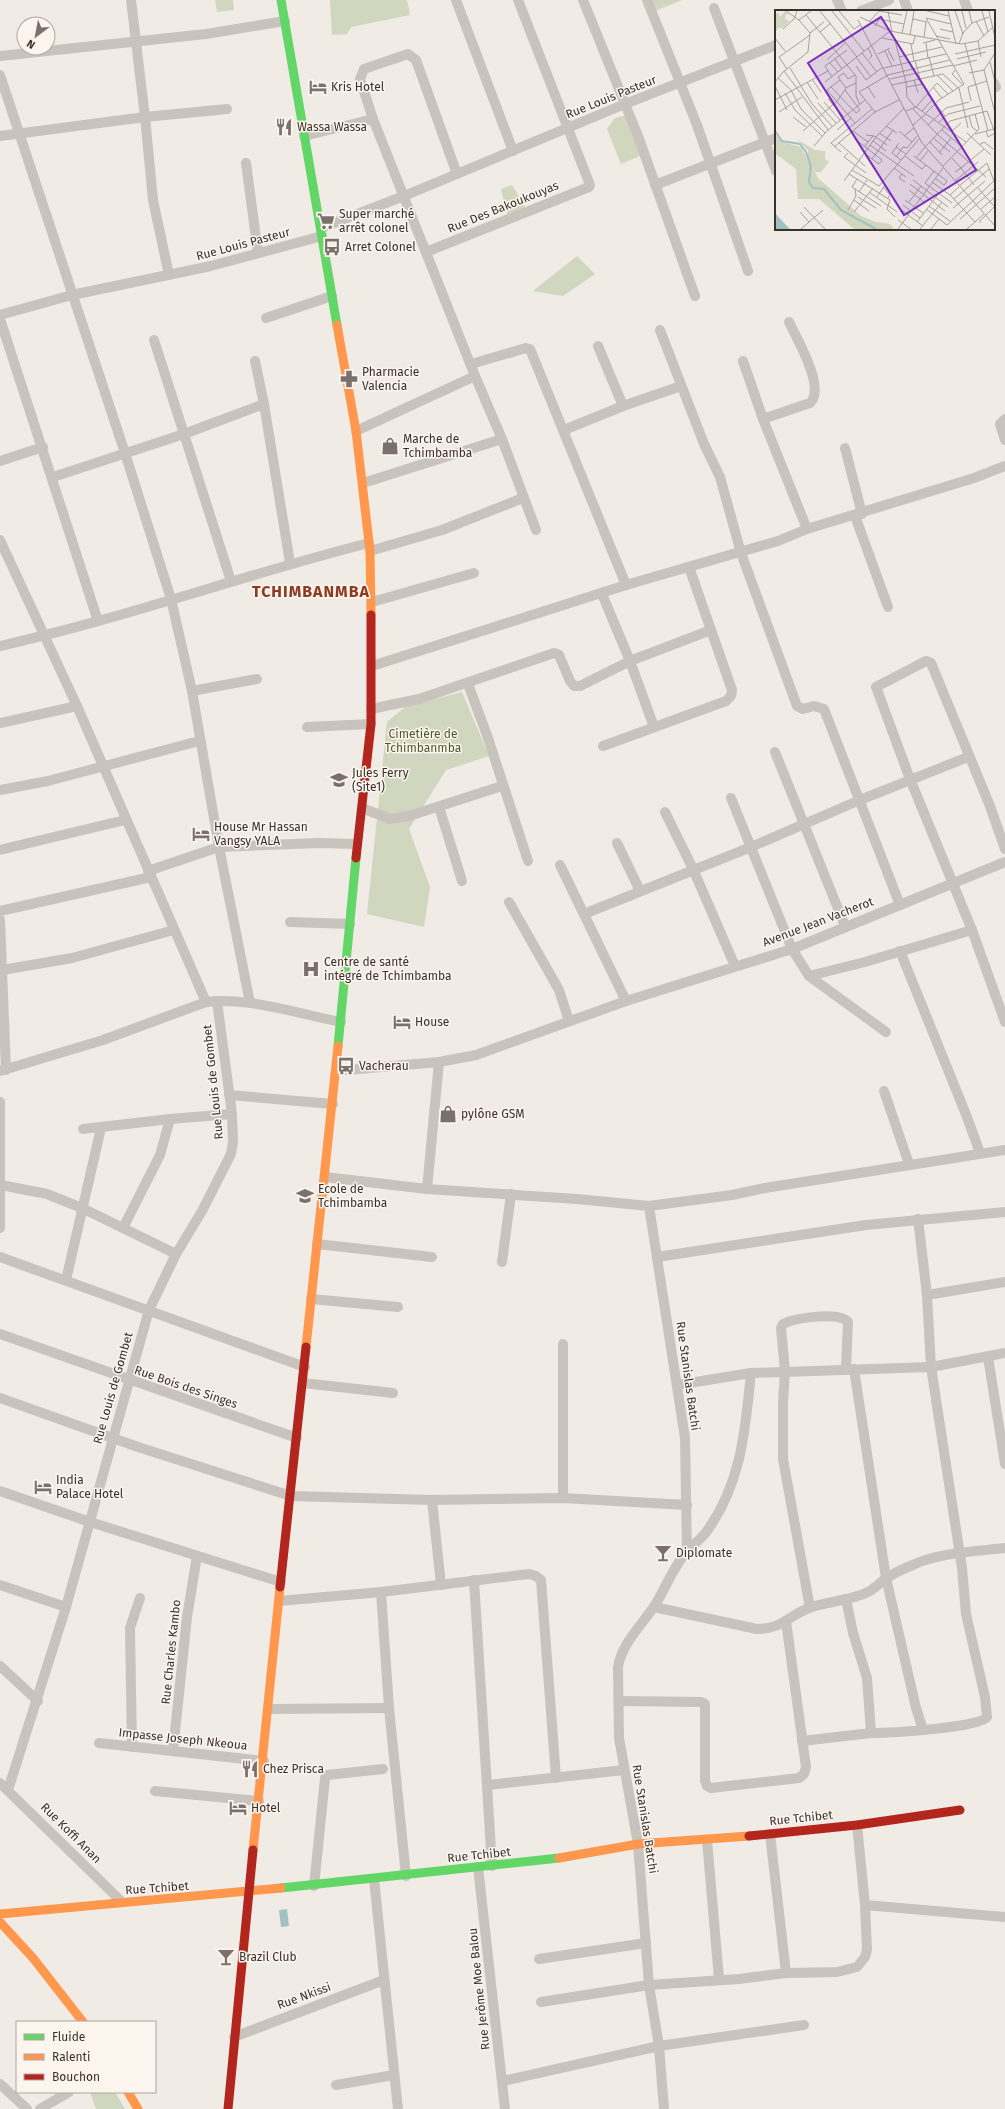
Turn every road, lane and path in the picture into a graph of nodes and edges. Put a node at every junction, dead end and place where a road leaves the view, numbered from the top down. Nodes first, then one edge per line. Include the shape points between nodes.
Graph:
1 (131, 0) edge
2 (281, 0) edge
3 (457, 0) edge
4 (518, 0) edge
5 (583, 0) edge
6 (647, 0) edge
7 (837, 0) edge
8 (889, 0) edge
9 (904, 0) edge
10 (964, 0) edge
11 (714, 8) dead end
12 (842, 10) edge
13 (864, 10) edge
14 (908, 10) edge
15 (968, 10) edge
16 (285, 21) junction
17 (137, 41) junction
18 (775, 45) edge
19 (0, 56) edge
20 (735, 62) junction
21 (0, 75) edge
22 (681, 83) junction
23 (625, 104) junction
24 (227, 109) dead end
25 (145, 117) junction
26 (373, 119) junction
27 (569, 128) junction
28 (20, 134) junction
29 (0, 136) edge
30 (304, 136) junction
31 (775, 138) edge
32 (765, 142) junction
33 (513, 151) junction
34 (709, 162) junction
35 (246, 163) dead end
36 (775, 168) edge
37 (457, 174) junction
38 (655, 184) junction
39 (404, 196) junction
40 (322, 232) junction
41 (426, 252) junction
42 (258, 253) junction
43 (748, 271) dead end
44 (169, 275) junction
45 (72, 295) junction
46 (332, 296) junction
47 (695, 296) dead end
48 (0, 315) edge
49 (266, 318) dead end
50 (0, 319) edge
51 (789, 322) dead end
52 (660, 330) dead end
53 (154, 340) dead end
54 (598, 346) dead end
55 (255, 361) dead end
56 (743, 361) dead end
57 (471, 364) junction
58 (475, 376) junction
59 (681, 386) junction
60 (264, 404) junction
61 (623, 406) junction
62 (763, 419) junction
63 (1005, 419) edge
64 (564, 430) junction
65 (356, 431) junction
66 (184, 434) junction
67 (502, 439) junction
68 (1005, 440) edge
69 (43, 447) junction
70 (845, 448) dead end
71 (125, 453) junction
72 (0, 461) edge
73 (1005, 466) edge
74 (53, 476) junction
75 (363, 483) junction
76 (523, 498) junction
77 (858, 515) junction
78 (807, 529) junction
79 (536, 530) dead end
80 (0, 540) edge
81 (370, 547) junction
82 (741, 553) junction
83 (290, 563) junction
84 (689, 567) junction
85 (474, 573) dead end
86 (231, 581) junction
87 (626, 585) junction
88 (602, 594) junction
89 (171, 598) junction
90 (372, 602) junction
91 (888, 607) dead end
92 (98, 621) junction
93 (711, 630) junction
94 (44, 636) junction
95 (0, 646) edge
96 (630, 661) junction
97 (372, 666) junction
98 (257, 679) dead end
99 (468, 684) junction
100 (192, 691) junction
101 (77, 706) junction
102 (371, 709) junction
103 (0, 723) edge
104 (370, 724) junction
105 (307, 727) dead end
106 (654, 727) junction
107 (199, 741) junction
108 (603, 746) dead end
109 (775, 752) dead end
110 (968, 757) junction
111 (102, 766) junction
112 (910, 779) junction
113 (502, 786) junction
114 (0, 790) edge
115 (731, 798) dead end
116 (860, 800) junction
117 (362, 808) junction
118 (439, 808) junction
119 (665, 812) dead end
120 (125, 820) junction
121 (804, 823) junction
122 (617, 843) dead end
123 (357, 844) junction
124 (219, 847) junction
125 (751, 847) junction
126 (1005, 849) edge
127 (0, 850) edge
128 (528, 861) dead end
129 (1005, 862) edge
130 (560, 865) dead end
131 (693, 869) junction
132 (149, 874) junction
133 (462, 881) dead end
134 (953, 882) junction
135 (640, 891) junction
136 (509, 902) dead end
137 (900, 905) junction
138 (0, 911) edge
139 (584, 914) junction
140 (0, 920) edge
141 (290, 922) dead end
142 (350, 924) junction
143 (845, 926) junction
144 (174, 930) junction
145 (972, 930) junction
146 (792, 949) junction
147 (900, 951) junction
148 (735, 966) junction
149 (2, 970) junction
150 (809, 976) junction
151 (1, 982) edge
152 (217, 1001) junction
153 (626, 1001) junction
154 (206, 1002) junction
155 (250, 1003) junction
156 (569, 1021) junction
157 (341, 1022) junction
158 (1005, 1022) edge
159 (886, 1032) dead end
160 (439, 1062) junction
161 (3, 1071) edge
162 (336, 1072) junction
163 (884, 1091) dead end
164 (229, 1095) junction
165 (0, 1102) edge
166 (333, 1104) junction
167 (232, 1114) junction
168 (170, 1119) junction
169 (101, 1128) junction
170 (83, 1129) dead end
171 (1005, 1150) edge
172 (980, 1153) junction
173 (909, 1164) junction
174 (325, 1177) junction
175 (1, 1185) junction
176 (427, 1189) junction
177 (512, 1194) junction
178 (649, 1206) junction
179 (82, 1208) junction
180 (1005, 1212) edge
181 (918, 1219) junction
182 (0, 1228) edge
183 (123, 1228) junction
184 (317, 1244) junction
185 (176, 1254) junction
186 (0, 1257) edge
187 (432, 1257) dead end
188 (657, 1257) junction
189 (502, 1262) dead end
190 (66, 1280) junction
191 (1005, 1282) edge
192 (927, 1295) junction
193 (311, 1299) junction
194 (398, 1307) dead end
195 (149, 1310) junction
196 (0, 1334) edge
197 (563, 1344) dead end
198 (1005, 1353) edge
199 (988, 1357) junction
200 (305, 1367) junction
201 (931, 1367) junction
202 (850, 1369) junction
203 (785, 1371) junction
204 (751, 1372) junction
205 (128, 1381) junction
206 (303, 1383) junction
207 (677, 1385) junction
208 (393, 1392) dead end
209 (0, 1398) edge
210 (113, 1438) junction
211 (297, 1438) junction
212 (1005, 1464) edge
213 (0, 1492) edge
214 (291, 1496) junction
215 (563, 1498) junction
216 (432, 1500) junction
217 (687, 1505) junction
218 (90, 1522) junction
219 (1005, 1548) edge
220 (687, 1551) junction
221 (958, 1553) junction
222 (198, 1556) junction
223 (886, 1578) junction
224 (474, 1580) junction
225 (281, 1582) junction
226 (0, 1585) edge
227 (441, 1585) junction
228 (381, 1592) junction
229 (140, 1598) dead end
230 (846, 1600) junction
231 (279, 1601) junction
232 (66, 1607) junction
233 (654, 1607) junction
234 (810, 1608) junction
235 (786, 1621) junction
236 (0, 1666) edge
237 (38, 1701) junction
238 (619, 1701) junction
239 (390, 1708) junction
240 (269, 1709) junction
241 (923, 1730) junction
242 (871, 1733) junction
243 (802, 1741) junction
244 (99, 1743) dead end
245 (132, 1747) junction
246 (173, 1751) junction
247 (264, 1761) junction
248 (383, 1769) dead end
249 (624, 1770) junction
250 (556, 1778) junction
251 (0, 1783) edge
252 (488, 1785) junction
253 (8, 1790) junction
254 (155, 1791) dead end
255 (259, 1801) junction
256 (960, 1810) dead end
257 (857, 1825) junction
258 (770, 1834) junction
259 (707, 1840) junction
260 (638, 1844) junction
261 (492, 1866) junction
262 (478, 1867) junction
263 (406, 1876) junction
264 (374, 1879) junction
265 (314, 1886) junction
266 (250, 1892) junction
267 (122, 1902) junction
268 (865, 1905) junction
269 (0, 1914) edge
270 (1005, 1917) edge
271 (0, 1922) edge
272 (646, 1943) junction
273 (539, 1959) dead end
274 (786, 1973) junction
275 (384, 1980) junction
276 (719, 1980) junction
277 (649, 1985) junction
278 (541, 2002) dead end
279 (82, 2021) edge
280 (804, 2025) dead end
281 (234, 2037) junction
282 (659, 2046) junction
283 (394, 2075) junction
284 (502, 2081) junction
285 (0, 2084) edge
286 (336, 2085) dead end
287 (67, 2093) edge
288 (129, 2093) edge
289 (27, 2109) edge
290 (40, 2109) edge
291 (138, 2109) edge
292 (228, 2109) edge
293 (398, 2109) edge
294 (505, 2109) edge
295 (664, 2109) edge

1 - 17 street
2 - 16 main road
3 - 33 street
4 - 27 street
5 - 23 street
6 - 22 street
7 - 12 street
8 - 13 street
9 - 14 street
10 - 15 street
11 - 20 street
16 - 17 street via 217,33
16 - 30 main road
17 - 19 street
17 - 25 street
18 - 20 street, Rue Louis Pasteur
20 - 22 street, Rue Louis Pasteur
20 - 32 street
21 - 28 street
22 - 23 street, Rue Louis Pasteur
22 - 34 street
23 - 27 street, Rue Louis Pasteur
23 - 38 street
24 - 25 street
25 - 28 street
25 - 44 street via 154,200
26 - 30 street
26 - 37 street via 360,74 364,69 408,54 413,56 437,114
26 - 39 street
27 - 33 street, Rue Louis Pasteur
27 - 41 street, Rue Des Bakoukouyas via 589,187
28 - 29 street
28 - 45 street
30 - 40 main road
31 - 32 street
32 - 34 street
32 - 36 street
33 - 37 street, Rue Louis Pasteur
34 - 38 street
34 - 43 street
35 - 42 street
37 - 39 street, Rue Louis Pasteur
38 - 47 street
39 - 40 street, Rue Louis Pasteur
39 - 41 street
40 - 42 street, Rue Louis Pasteur
40 - 46 main road
41 - 57 street
42 - 44 street, Rue Louis Pasteur
44 - 45 street, Rue Louis Pasteur
45 - 48 street, Rue Louis Pasteur
45 - 71 street
46 - 49 street
46 - 65 main road
50 - 69 street
51 - 62 street via 814,379 814,398 810,403
52 - 59 street
53 - 66 street
54 - 61 street
55 - 60 street
56 - 62 street
57 - 58 street
57 - 64 street via 498,355 530,349
58 - 65 street
58 - 67 street
59 - 61 street
59 - 82 street via 720,477
60 - 66 street
60 - 83 street
61 - 64 street
62 - 78 street
63 - 68 street via 1000,427
64 - 87 street
65 - 75 main road
66 - 71 street
66 - 86 street
67 - 75 street
67 - 76 street
69 - 72 street
69 - 74 street
70 - 77 street
71 - 74 street
71 - 89 street
73 - 77 street
74 - 92 street
75 - 81 main road
76 - 79 street
76 - 81 street via 442,530
77 - 78 street
77 - 91 street
78 - 82 street via 778,542
80 - 94 street
81 - 83 street
81 - 90 main road
82 - 84 street
82 - 116 street via 797,706 803,709 814,706 824,709
83 - 86 street
84 - 87 street
84 - 93 street
85 - 90 street
86 - 89 street
87 - 88 street
88 - 96 street
88 - 97 street
89 - 92 street
89 - 100 street
90 - 97 main road
92 - 94 street
93 - 96 street
93 - 106 street via 732,690 731,696 726,701
94 - 95 street
94 - 101 street
96 - 99 street via 580,686 574,686 559,655 554,653
96 - 106 street
97 - 102 main road
98 - 100 street
99 - 102 street
99 - 113 street
100 - 107 street
101 - 103 street
101 - 111 street
102 - 104 main road
104 - 105 street
104 - 117 main road
106 - 108 street
107 - 111 street
107 - 124 street
109 - 121 street
110 - 112 street
110 - 112 street via 932,665 926,661 876,687
110 - 126 street via 990,806
111 - 114 street via 48,781
111 - 120 street
112 - 116 street
112 - 134 street
113 - 118 street
113 - 128 street
115 - 125 street
116 - 121 street
116 - 137 street
117 - 118 street via 390,819
117 - 123 main road
118 - 133 street
119 - 131 street
120 - 127 street
120 - 132 street
121 - 125 street
121 - 143 street
122 - 135 street
123 - 124 street
123 - 142 main road
124 - 132 street
124 - 155 street
125 - 131 street
125 - 146 street
129 - 134 street, Avenue Jean Vacherot
130 - 139 street
131 - 135 street
131 - 148 street
132 - 138 street
132 - 144 street
134 - 137 street, Avenue Jean Vacherot
134 - 145 street
135 - 139 street
136 - 156 street via 559,990
137 - 143 street, Avenue Jean Vacherot
139 - 153 street
140 - 149 street
141 - 142 street
142 - 157 main road
143 - 146 street, Avenue Jean Vacherot
144 - 149 street via 72,958
144 - 154 street
145 - 147 street
145 - 158 street
146 - 148 street, Avenue Jean Vacherot
146 - 150 street
147 - 150 street
147 - 172 street
148 - 153 street, Avenue Jean Vacherot
149 - 151 street
150 - 159 street
151 - 161 street
152 - 154 street
152 - 155 street
152 - 164 street, Rue Louis de Gombet
153 - 156 street, Avenue Jean Vacherot
154 - 161 street via 109,1038
155 - 157 street
156 - 160 street, Avenue Jean Vacherot via 483,1053
157 - 162 main road
160 - 162 street
160 - 176 street
162 - 166 main road
163 - 173 street
164 - 166 street
164 - 167 street, Rue Louis de Gombet
165 - 175 street
166 - 174 main road
167 - 168 street
167 - 185 street, Rue Louis de Gombet via 233,1142 228,1164
168 - 169 street
168 - 183 street via 160,1155
169 - 170 street
169 - 179 street
171 - 172 street
172 - 173 street
173 - 178 street via 732,1195
174 - 176 street
174 - 184 main road
175 - 179 street via 47,1194
175 - 182 street
176 - 177 street
177 - 178 street
177 - 189 street
178 - 188 street, Rue Stanislas Batchi
179 - 183 street
179 - 190 street
180 - 181 street
181 - 188 street
181 - 192 street
183 - 185 street
184 - 187 street
184 - 193 main road
185 - 195 street, Rue Louis de Gombet
186 - 190 street
188 - 207 street, Rue Stanislas Batchi
190 - 195 street
191 - 192 street
192 - 201 street
193 - 194 street
193 - 200 main road
195 - 200 street
195 - 205 street, Rue Louis de Gombet
196 - 205 street, Rue Bois des Singes
197 - 215 street
198 - 199 street
199 - 201 street
199 - 212 street
200 - 206 main road
201 - 202 street
201 - 221 street
202 - 203 street
202 - 203 street via 848,1322 839,1316 813,1317 782,1324
202 - 223 street
203 - 204 street
203 - 234 street via 783,1459
204 - 207 street
204 - 220 street, Rue Stanislas Batchi via 746,1421 736,1473 707,1531
205 - 210 street, Rue Louis de Gombet
205 - 211 street, Rue Bois des Singes
206 - 208 street
206 - 211 main road
207 - 217 street, Rue Stanislas Batchi via 685,1447
209 - 210 street
210 - 214 street
210 - 218 street, Rue Louis de Gombet
211 - 214 main road
213 - 218 street
214 - 216 street
214 - 225 main road
215 - 216 street
215 - 217 street
216 - 227 street
217 - 220 street, Rue Stanislas Batchi
218 - 222 street
218 - 232 street, Rue Louis de Gombet
219 - 221 street
220 - 233 street, Rue Stanislas Batchi
221 - 223 street via 917,1563
221 - 241 street via 966,1614 985,1697 986,1717 979,1722
222 - 225 street
222 - 246 street, Rue Charles Kambo via 187,1617
223 - 230 street via 869,1592
223 - 241 street
224 - 227 street
224 - 250 street via 529,1574 541,1580
224 - 252 street
225 - 231 main road
226 - 232 street
227 - 228 street
228 - 231 street
228 - 239 street
229 - 245 street via 130,1628
230 - 234 street
230 - 242 street via 867,1678
231 - 240 main road
232 - 237 street, Rue Louis de Gombet
233 - 235 street via 757,1629 777,1627
233 - 238 street, Rue Stanislas Batchi via 619,1659
234 - 235 street
235 - 243 street
236 - 237 street
237 - 253 street, Rue Louis de Gombet
238 - 243 street via 705,1704 705,1781 711,1788 799,1778 804,1774 806,1767
238 - 249 street, Rue Stanislas Batchi via 619,1738
239 - 240 street
239 - 263 street
240 - 247 main road
241 - 242 street
242 - 243 street
244 - 245 street, Impasse Joseph Nkeoua
245 - 246 street, Impasse Joseph Nkeoua
246 - 247 street, Impasse Joseph Nkeoua
247 - 255 main road
248 - 265 street via 327,1775 325,1778
249 - 250 street
249 - 260 street, Rue Stanislas Batchi
250 - 252 street
251 - 253 street, Rue Koffi Anan
252 - 261 street
253 - 267 street, Rue Koffi Anan
254 - 255 street
255 - 266 main road
256 - 257 main road, Rue Tchibet
257 - 258 main road, Rue Tchibet
257 - 268 street
258 - 259 main road, Rue Tchibet
258 - 274 street
259 - 260 main road, Rue Tchibet
259 - 276 street
260 - 261 main road, Rue Tchibet via 580,1856
260 - 272 street, Rue Stanislas Batchi
261 - 262 main road, Rue Tchibet
262 - 263 main road, Rue Tchibet
262 - 284 street, Rue Jerôme Moe Balou
263 - 264 main road, Rue Tchibet
264 - 265 main road, Rue Tchibet
264 - 275 street
265 - 266 main road, Rue Tchibet
266 - 267 main road, Rue Tchibet
266 - 281 main road
267 - 269 main road, Rue Tchibet
268 - 270 street
268 - 274 street via 867,1950 857,1967 837,1972
271 - 279 main road via 33,1958
272 - 273 street
272 - 277 street, Rue Stanislas Batchi
274 - 276 street
275 - 281 street, Rue Nkissi
275 - 283 street
276 - 277 street
277 - 278 street
277 - 282 street, Rue Stanislas Batchi
280 - 282 street
281 - 292 main road
282 - 284 street
282 - 295 street, Rue Stanislas Batchi
283 - 286 street
283 - 293 street
284 - 294 street, Rue Jerôme Moe Balou
285 - 289 street
287 - 290 street
288 - 291 main road

